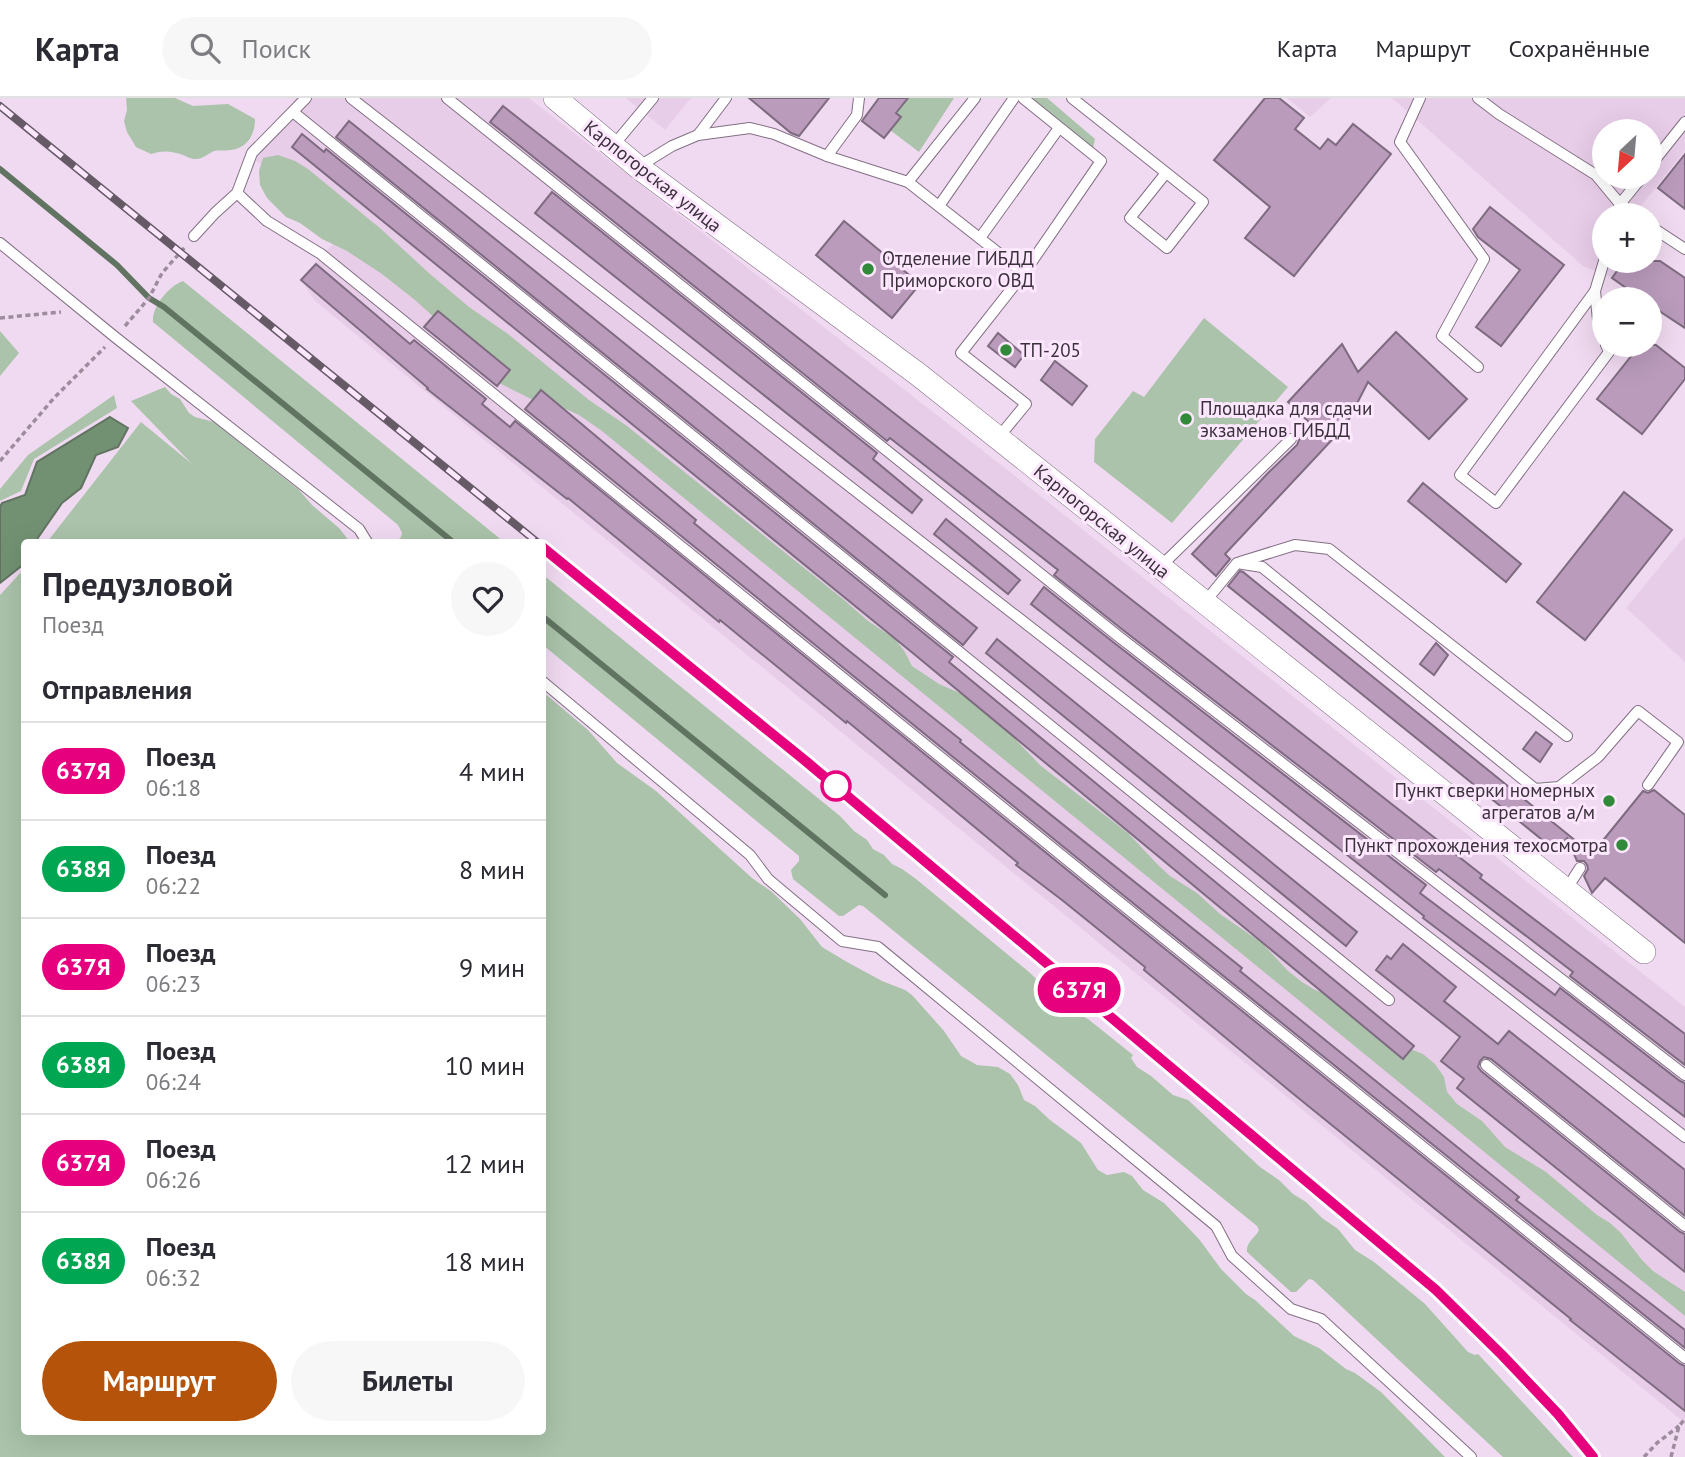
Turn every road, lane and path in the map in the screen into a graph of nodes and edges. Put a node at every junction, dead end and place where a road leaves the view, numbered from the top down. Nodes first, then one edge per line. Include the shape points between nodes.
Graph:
1 (306, 98) edge
2 (351, 98) edge
3 (447, 98) edge
4 (555, 98) edge
5 (653, 98) edge
6 (726, 98) edge
7 (859, 98) edge
8 (975, 98) edge
9 (1014, 98) edge
10 (1023, 98) edge
11 (1073, 98) edge
12 (1420, 98) edge
13 (1478, 98) edge
14 (293, 113) junction
15 (1685, 122) edge
16 (1059, 128) junction
17 (698, 135) junction
18 (613, 146) junction
19 (1662, 151) edge
20 (828, 156) junction
21 (638, 167) junction
22 (1166, 173) junction
23 (908, 182) junction
24 (237, 193) junction
25 (1613, 203) edge
26 (939, 206) junction
27 (1662, 234) edge
28 (194, 236) joint
29 (980, 238) junction
30 (0, 243) edge
31 (1685, 249) edge
32 (1024, 273) junction
33 (1592, 295) edge
34 (82, 310) junction
35 (0, 318) edge
36 (115, 337) junction
37 (1605, 357) edge
38 (1479, 367) dead end
39 (998, 438) junction
40 (1291, 439) dead end
41 (0, 460) edge
42 (365, 539) edge
43 (1237, 563) junction
44 (1160, 567) junction
45 (1205, 602) junction
46 (546, 684) edge
47 (1567, 736) dead end
48 (1648, 785) dead end
49 (1580, 868) dead end
50 (1566, 890) junction
51 (1644, 952) dead end
52 (1389, 1000) dead end
53 (1486, 1065) dead end
54 (1685, 1075) edge
55 (1685, 1137) edge
56 (1685, 1226) edge
57 (1685, 1358) edge
58 (1685, 1419) edge
59 (1679, 1426) junction
60 (1471, 1457) edge
61 (1644, 1457) edge
62 (1671, 1457) edge

1 - 14 lane
2 - 55 lane
3 - 54 lane via 1118,636
4 - 18 street, Карпогорская улица
5 - 18 lane
6 - 17 lane
7 - 20 lane via 857,114
8 - 23 lane
9 - 26 lane
10 - 16 lane
11 - 22 lane
12 - 38 lane via 1400,142 1484,258 1441,336
13 - 25 lane via 1595,175
14 - 24 lane via 252,153
14 - 52 lane
15 - 19 lane
16 - 29 lane
16 - 32 lane via 1101,161
17 - 20 lane via 750,128
17 - 21 lane
18 - 21 street, Карпогорская улица
20 - 23 lane
21 - 39 street, Карпогорская улица
22 - 22 lane via 1203,202 1167,248 1130,218
23 - 26 lane
24 - 28 lane
24 - 57 lane via 267,222 321,254
26 - 29 lane
27 - 31 lane
28 - 36 path
29 - 32 lane
30 - 34 lane
32 - 39 lane via 961,353 1026,404
33 - 37 lane via 1461,475 1496,503
34 - 35 path
34 - 36 lane
36 - 41 path
36 - 42 lane via 359,529
39 - 44 street, Карпогорская улица
40 - 44 lane
43 - 45 lane
43 - 47 lane via 1295,545 1329,549
43 - 48 lane via 1262,567 1535,789 1559,787 1598,757 1638,711 1678,742
44 - 45 street, Карпогорская улица
45 - 50 street, Карпогорская улица
46 - 60 lane via 750,855 768,879 842,941 878,947 1216,1226 1232,1256 1291,1309 1321,1319
49 - 50 lane
50 - 51 street, Карпогорская улица
53 - 56 lane
58 - 59 path
59 - 61 path
59 - 62 path

